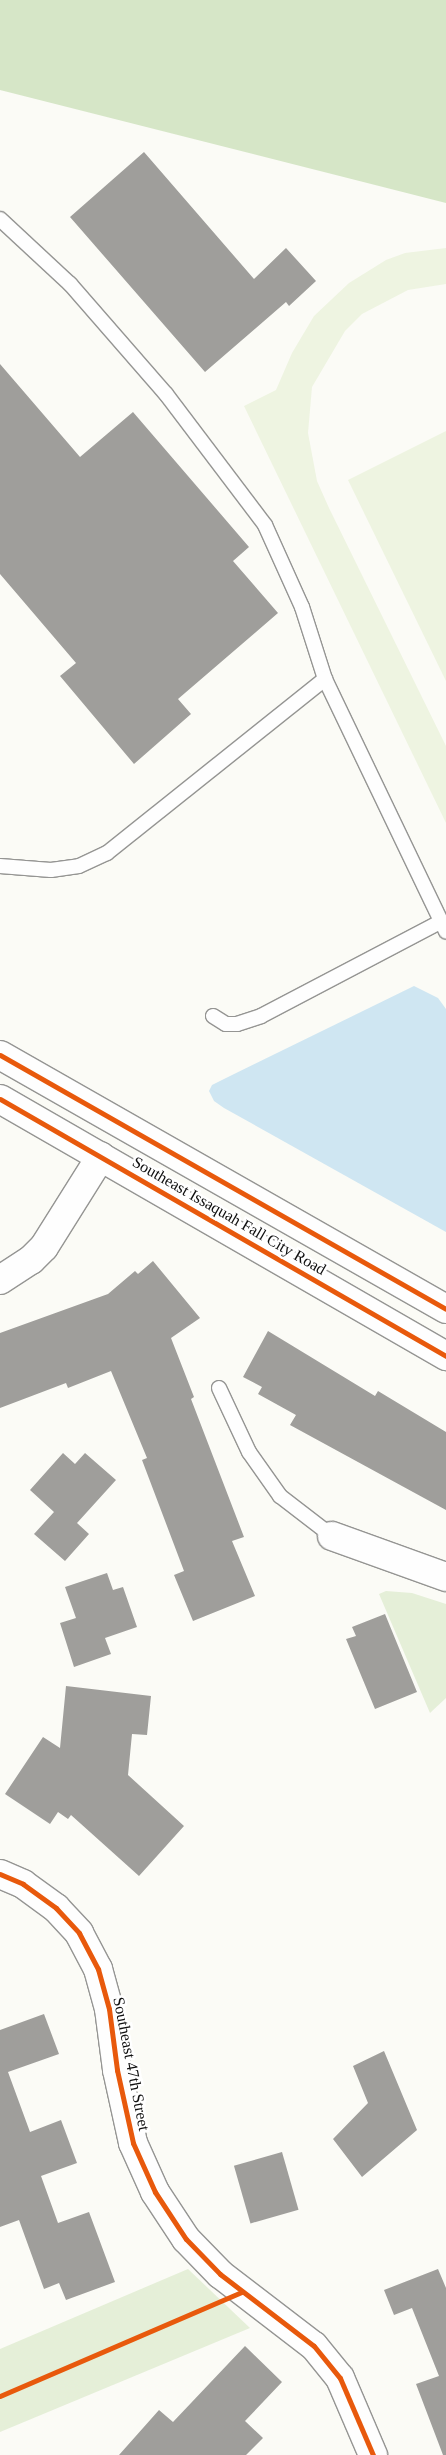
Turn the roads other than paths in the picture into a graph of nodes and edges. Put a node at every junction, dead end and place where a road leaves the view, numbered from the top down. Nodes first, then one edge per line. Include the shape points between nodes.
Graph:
1 (0, 219) edge
2 (325, 678) junction
3 (0, 866) edge
4 (443, 927) edge
5 (213, 1016) dead end
6 (0, 1055) edge
7 (0, 1099) edge
8 (101, 1156) junction
9 (0, 1280) edge
10 (446, 1309) edge
11 (446, 1356) edge
12 (219, 1388) dead end
13 (332, 1536) joint
14 (446, 1577) edge
15 (0, 1874) edge
16 (373, 2455) edge

1 - 2 lane via 70,284 166,394 265,525 302,607
2 - 3 lane via 108,854 79,866 51,870
2 - 4 lane
4 - 5 lane via 261,1016 226,1024
6 - 10 street, Southeast Issaquah Fall City Road
7 - 8 street, Southeast Issaquah Fall City Road
8 - 9 street via 44,1247 32,1260
8 - 11 street, Southeast Issaquah Fall City Road
12 - 13 lane via 249,1452 280,1496
13 - 14 street
15 - 16 street, Southeast 47th Street via 23,1884 56,1908 79,1933 98,1969 109,2008 116,2070 133,2142 155,2192 186,2239 220,2274 314,2346 340,2378

